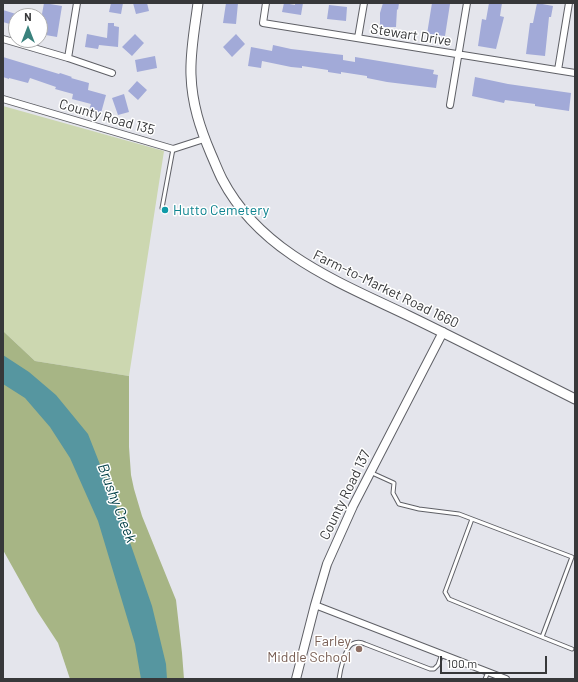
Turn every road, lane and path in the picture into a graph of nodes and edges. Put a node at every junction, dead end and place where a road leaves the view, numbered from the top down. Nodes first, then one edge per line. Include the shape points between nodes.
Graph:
1 (77, 3) edge
2 (198, 3) edge
3 (266, 3) edge
4 (364, 3) edge
5 (467, 3) edge
6 (570, 3) edge
7 (358, 38) junction
8 (3, 39) edge
9 (459, 55) junction
10 (68, 58) junction
11 (558, 70) junction
12 (112, 73) dead end
13 (575, 73) edge
14 (3, 99) edge
15 (450, 105) dead end
16 (204, 139) junction
17 (174, 149) junction
18 (162, 208) dead end
19 (443, 332) junction
20 (575, 399) edge
21 (370, 472) junction
22 (472, 519) junction
23 (574, 558) edge
24 (315, 605) junction
25 (542, 637) junction
26 (572, 649) dead end
27 (442, 654) junction
28 (488, 672) junction
29 (296, 679) edge
30 (339, 679) edge
31 (485, 679) edge
32 (506, 679) edge

1 - 10 street
2 - 16 main road, Farm-to-Market Road 1660 via 191,76 198,120
3 - 7 street, Stewart Drive via 263,23
4 - 7 street
5 - 9 street
6 - 11 street
7 - 9 street, Stewart Drive
8 - 10 street
9 - 11 street, Stewart Drive
9 - 15 street
10 - 12 street
11 - 13 street, Stewart Drive
14 - 17 street, County Road 135
16 - 17 street
16 - 19 main road, Farm-to-Market Road 1660 via 222,179 236,201 276,244 321,274
17 - 18 lane
19 - 20 main road, Farm-to-Market Road 1660
19 - 21 street, County Road 137
21 - 22 lane via 394,483 393,493 399,504 459,514
21 - 24 street, County Road 137 via 327,564
22 - 23 lane
22 - 25 lane via 445,592 449,599
23 - 25 lane
24 - 27 street
24 - 29 street, County Road 137
25 - 26 lane
27 - 28 street
27 - 30 lane via 436,667 430,669 356,642 348,648
28 - 31 lane
28 - 32 street

